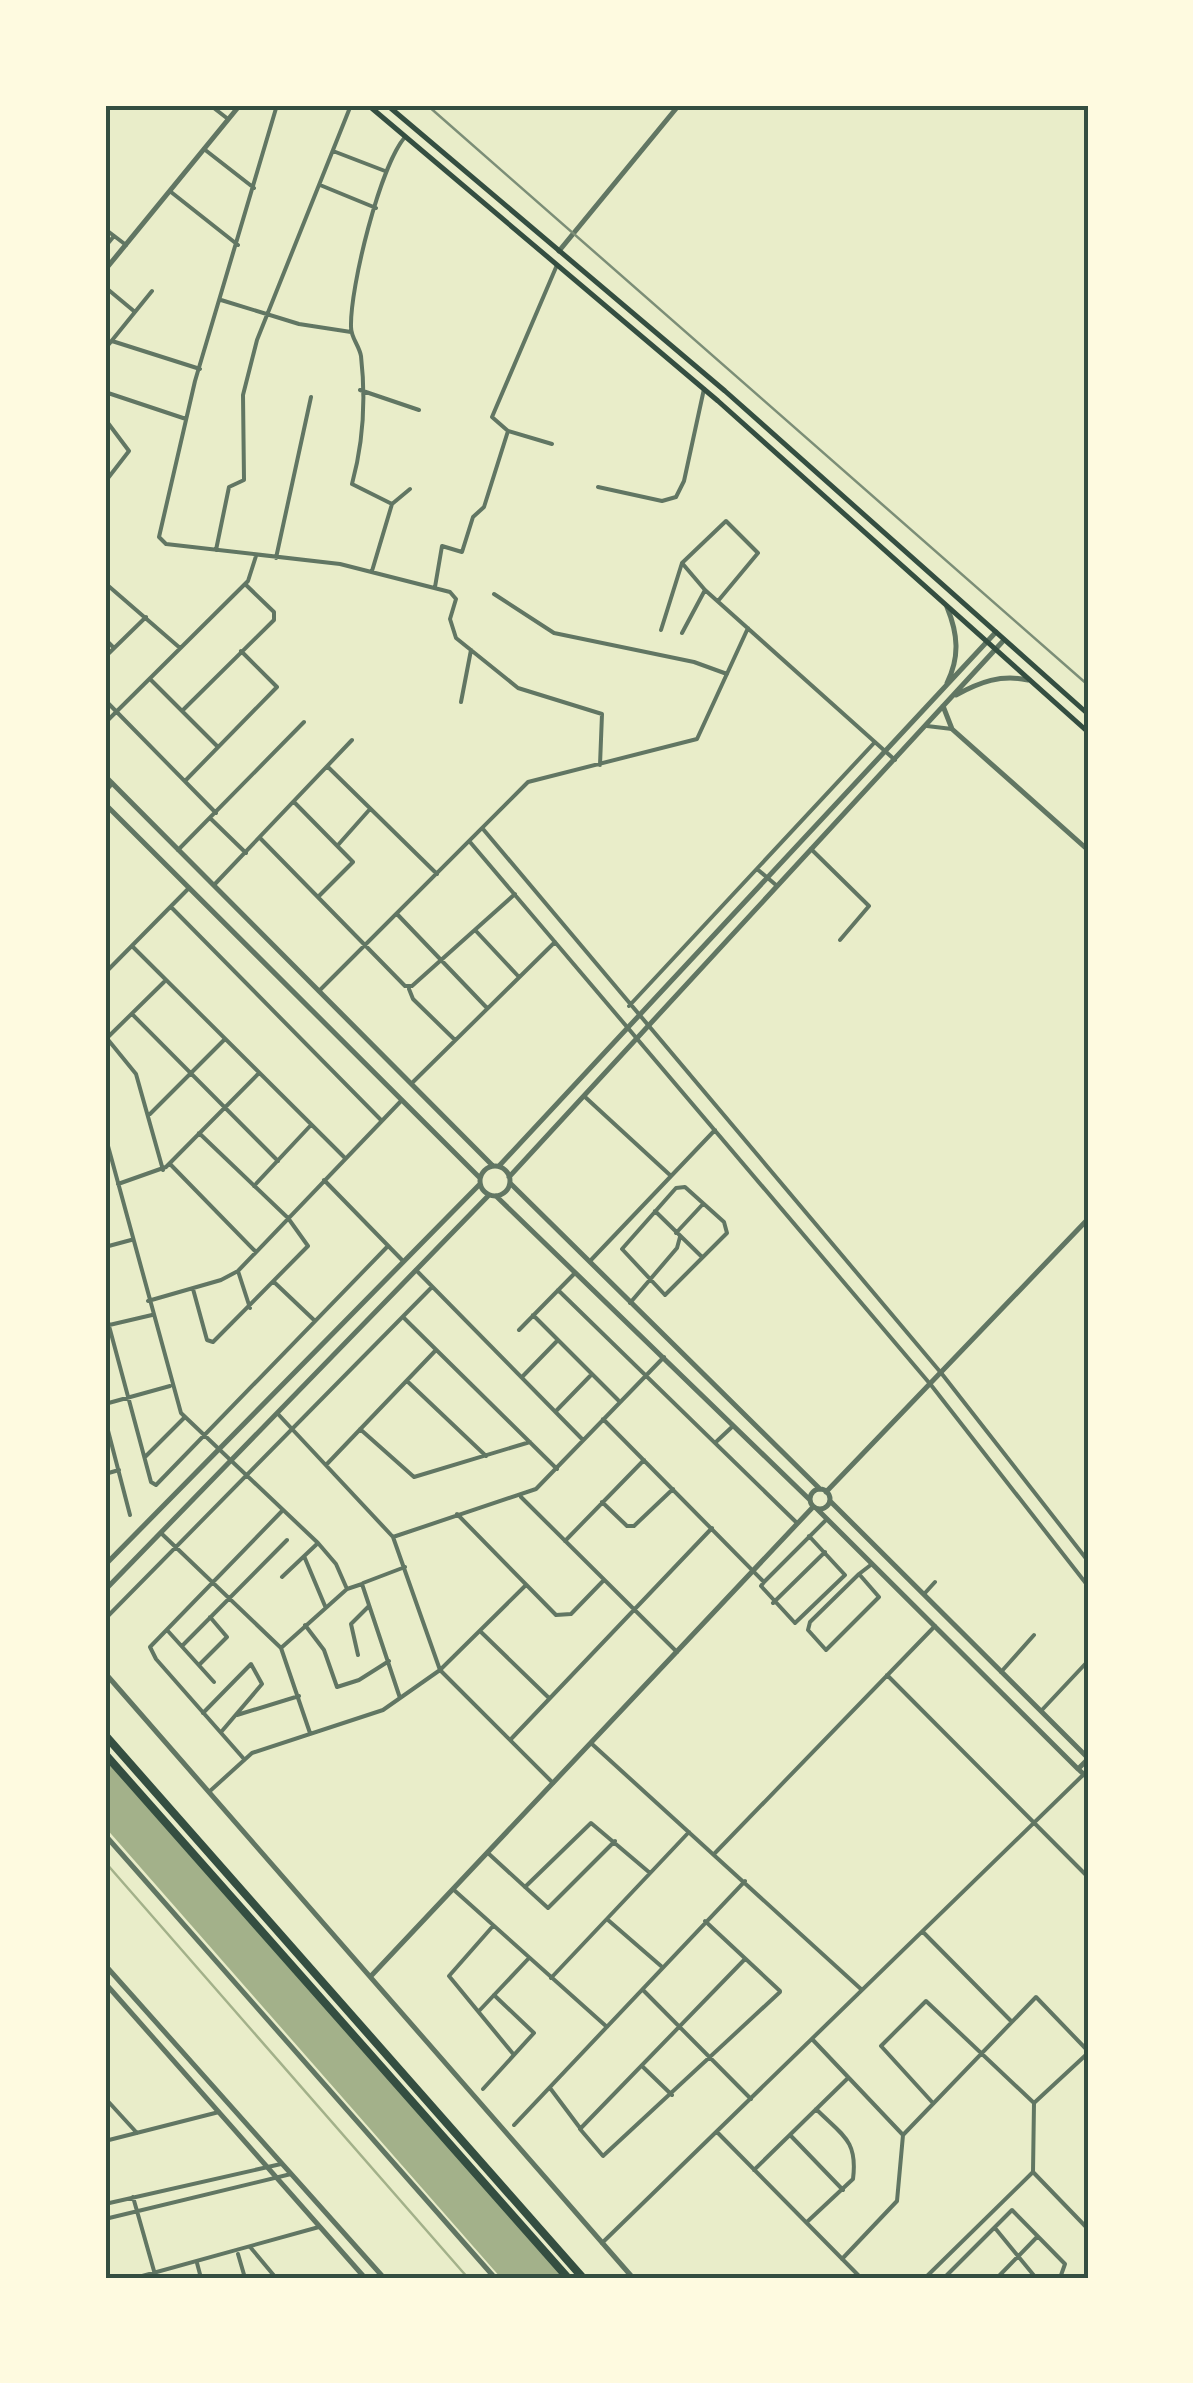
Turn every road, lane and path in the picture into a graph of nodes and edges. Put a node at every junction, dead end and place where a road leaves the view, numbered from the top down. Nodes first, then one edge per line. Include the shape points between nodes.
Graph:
1 (210, 105) edge
2 (240, 105) edge
3 (277, 105) edge
4 (351, 105) edge
5 (368, 105) edge
6 (387, 105) edge
7 (679, 105) edge
8 (228, 119) junction
9 (406, 137) junction
10 (204, 149) junction
11 (332, 151) junction
12 (385, 170) junction
13 (320, 184) junction
14 (254, 188) junction
15 (170, 191) junction
16 (376, 208) junction
17 (105, 229) edge
18 (114, 236) junction
19 (238, 244) junction
20 (126, 245) junction
21 (105, 248) edge
22 (558, 250) junction
23 (557, 264) junction
24 (105, 270) edge
25 (105, 287) edge
26 (152, 291) dead end
27 (221, 300) junction
28 (135, 312) junction
29 (265, 315) junction
30 (351, 332) junction
31 (112, 340) junction
32 (105, 349) edge
33 (200, 369) junction
34 (704, 389) junction
35 (360, 390) junction
36 (105, 392) edge
37 (310, 397) dead end
38 (419, 410) dead end
39 (186, 418) junction
40 (105, 420) edge
41 (508, 430) junction
42 (552, 444) dead end
43 (105, 482) edge
44 (598, 486) dead end
45 (410, 489) dead end
46 (392, 504) junction
47 (216, 550) junction
48 (256, 556) junction
49 (276, 558) junction
50 (682, 563) junction
51 (372, 571) junction
52 (245, 584) junction
53 (435, 587) junction
54 (107, 588) edge
55 (705, 590) junction
56 (494, 594) dead end
57 (717, 601) junction
58 (946, 606) junction
59 (146, 617) junction
60 (748, 628) junction
61 (661, 630) dead end
62 (996, 632) junction
63 (682, 633) dead end
64 (105, 639) edge
65 (1004, 640) junction
66 (986, 642) junction
67 (114, 648) junction
68 (180, 648) junction
69 (471, 650) junction
70 (995, 650) junction
71 (241, 651) junction
72 (105, 657) edge
73 (727, 674) junction
74 (150, 679) junction
75 (1028, 680) junction
76 (943, 690) junction
77 (950, 698) junction
78 (105, 700) edge
79 (461, 702) dead end
80 (943, 706) junction
81 (182, 711) junction
82 (117, 712) junction
83 (1088, 714) edge
84 (304, 722) dead end
85 (105, 724) edge
86 (927, 726) junction
87 (952, 729) junction
88 (1088, 732) edge
89 (352, 740) dead end
90 (875, 742) junction
91 (218, 747) junction
92 (886, 752) junction
93 (895, 760) junction
94 (600, 765) junction
95 (328, 767) junction
96 (105, 776) edge
97 (185, 781) junction
98 (112, 783) junction
99 (105, 791) edge
100 (294, 802) junction
101 (105, 804) edge
102 (370, 809) junction
103 (216, 813) junction
104 (210, 818) junction
105 (482, 829) junction
106 (260, 838) junction
107 (470, 842) junction
108 (338, 845) junction
109 (812, 849) junction
110 (178, 850) junction
111 (1088, 850) edge
112 (246, 853) junction
113 (756, 869) junction
114 (437, 874) junction
115 (768, 878) junction
116 (214, 885) junction
117 (777, 886) junction
118 (189, 888) junction
119 (515, 894) junction
120 (318, 897) junction
121 (171, 907) junction
122 (397, 914) junction
123 (475, 930) junction
124 (840, 940) dead end
125 (555, 942) junction
126 (365, 945) junction
127 (132, 946) junction
128 (442, 959) junction
129 (105, 973) edge
130 (519, 977) junction
131 (166, 981) junction
132 (408, 987) junction
133 (319, 991) junction
134 (629, 1006) junction
135 (488, 1008) junction
136 (132, 1014) junction
137 (638, 1017) junction
138 (629, 1027) junction
139 (647, 1027) junction
140 (106, 1037) edge
141 (638, 1038) junction
142 (225, 1039) junction
143 (455, 1040) junction
144 (190, 1073) junction
145 (258, 1073) junction
146 (411, 1084) junction
147 (584, 1096) junction
148 (401, 1100) junction
149 (225, 1108) junction
150 (718, 1110) junction
151 (149, 1115) junction
152 (380, 1120) junction
153 (708, 1121) junction
154 (311, 1125) junction
155 (715, 1130) junction
156 (200, 1133) junction
157 (105, 1135) edge
158 (344, 1157) junction
159 (278, 1161) junction
160 (170, 1164) junction
161 (496, 1166) junction
162 (162, 1170) junction
163 (671, 1176) junction
164 (324, 1180) junction
165 (510, 1180) junction
166 (480, 1181) junction
167 (118, 1184) junction
168 (254, 1186) junction
169 (492, 1196) junction
170 (703, 1204) junction
171 (655, 1211) junction
172 (288, 1218) junction
173 (1088, 1219) edge
174 (678, 1235) junction
175 (131, 1240) junction
176 (105, 1246) edge
177 (388, 1246) junction
178 (256, 1252) junction
179 (703, 1258) junction
180 (404, 1261) junction
181 (589, 1262) junction
182 (416, 1270) junction
183 (238, 1271) junction
184 (574, 1274) junction
185 (650, 1278) junction
186 (274, 1282) junction
187 (432, 1287) junction
188 (193, 1290) junction
189 (558, 1290) junction
190 (148, 1301) junction
191 (630, 1303) junction
192 (250, 1308) junction
193 (105, 1311) edge
194 (152, 1315) junction
195 (533, 1316) junction
196 (403, 1317) junction
197 (314, 1320) junction
198 (107, 1326) edge
199 (519, 1330) dead end
200 (558, 1340) junction
201 (436, 1350) junction
202 (664, 1357) junction
203 (592, 1374) junction
204 (648, 1374) junction
205 (942, 1374) junction
206 (522, 1378) junction
207 (406, 1381) junction
208 (931, 1385) junction
209 (170, 1386) junction
210 (128, 1398) junction
211 (620, 1402) junction
212 (105, 1404) edge
213 (555, 1412) junction
214 (277, 1413) junction
215 (184, 1418) junction
216 (105, 1419) edge
217 (603, 1420) junction
218 (732, 1426) junction
219 (293, 1430) junction
220 (360, 1430) junction
221 (202, 1435) junction
222 (583, 1440) junction
223 (530, 1442) junction
224 (717, 1442) junction
225 (217, 1450) junction
226 (486, 1456) junction
227 (144, 1457) junction
228 (644, 1460) junction
229 (230, 1462) junction
230 (326, 1464) junction
231 (118, 1470) junction
232 (557, 1470) junction
233 (105, 1474) edge
234 (248, 1475) junction
235 (673, 1489) junction
236 (823, 1490) junction
237 (1032, 1490) junction
238 (520, 1497) junction
239 (1020, 1499) junction
240 (809, 1500) junction
241 (830, 1501) junction
242 (602, 1502) junction
243 (815, 1508) junction
244 (283, 1510) junction
245 (457, 1514) junction
246 (130, 1515) dead end
247 (827, 1519) junction
248 (798, 1524) junction
249 (712, 1528) junction
250 (161, 1532) junction
251 (105, 1533) edge
252 (810, 1536) junction
253 (394, 1537) junction
254 (287, 1540) dead end
255 (565, 1541) junction
256 (108, 1542) dead end
257 (318, 1544) junction
258 (176, 1548) junction
259 (825, 1552) junction
260 (304, 1556) junction
261 (1088, 1562) edge
262 (105, 1564) edge
263 (872, 1564) junction
264 (405, 1567) junction
265 (755, 1571) junction
266 (859, 1574) junction
267 (282, 1577) dead end
268 (604, 1580) junction
269 (212, 1582) junction
270 (764, 1582) junction
271 (935, 1582) dead end
272 (362, 1584) junction
273 (526, 1585) junction
274 (1088, 1586) edge
275 (347, 1589) junction
276 (105, 1590) edge
277 (924, 1594) junction
278 (229, 1598) junction
279 (773, 1603) junction
280 (370, 1606) junction
281 (325, 1608) junction
282 (634, 1609) junction
283 (210, 1618) junction
284 (105, 1619) edge
285 (305, 1625) junction
286 (934, 1626) junction
287 (166, 1629) junction
288 (479, 1631) junction
289 (1034, 1635) dead end
290 (182, 1646) junction
291 (281, 1648) junction
292 (677, 1652) junction
293 (358, 1655) dead end
294 (389, 1661) junction
295 (1088, 1662) edge
296 (199, 1665) junction
297 (440, 1670) junction
298 (1001, 1672) junction
299 (105, 1674) edge
300 (887, 1674) junction
301 (214, 1682) dead end
302 (299, 1696) junction
303 (400, 1698) junction
304 (549, 1698) junction
305 (1041, 1711) junction
306 (203, 1712) junction
307 (237, 1715) junction
308 (220, 1732) junction
309 (310, 1734) junction
310 (105, 1735) edge
311 (510, 1740) junction
312 (591, 1743) junction
313 (105, 1754) edge
314 (244, 1759) junction
315 (1088, 1759) edge
316 (1084, 1776) edge
317 (554, 1783) junction
318 (210, 1791) junction
319 (1034, 1823) junction
320 (689, 1832) junction
321 (105, 1836) edge
322 (615, 1841) junction
323 (487, 1853) junction
324 (715, 1853) junction
325 (650, 1873) junction
326 (1088, 1877) edge
327 (745, 1880) junction
328 (525, 1887) junction
329 (453, 1890) junction
330 (607, 1919) junction
331 (705, 1921) junction
332 (494, 1926) junction
333 (922, 1932) junction
334 (529, 1958) junction
335 (745, 1958) junction
336 (105, 1965) edge
337 (662, 1966) junction
338 (371, 1976) junction
339 (551, 1978) junction
340 (107, 1988) edge
341 (643, 1990) junction
342 (862, 1990) junction
343 (494, 1995) junction
344 (479, 2011) junction
345 (1010, 2021) junction
346 (680, 2024) junction
347 (607, 2027) junction
348 (812, 2038) junction
349 (1088, 2052) edge
350 (980, 2054) junction
351 (514, 2055) junction
352 (711, 2055) junction
353 (641, 2066) junction
354 (849, 2077) junction
355 (550, 2088) junction
356 (483, 2089) dead end
357 (672, 2095) junction
358 (105, 2098) edge
359 (750, 2098) junction
360 (932, 2102) junction
361 (1034, 2103) junction
362 (816, 2109) junction
363 (220, 2112) junction
364 (514, 2125) dead end
365 (580, 2129) junction
366 (137, 2132) junction
367 (716, 2132) junction
368 (790, 2134) junction
369 (903, 2135) junction
370 (105, 2141) edge
371 (282, 2164) junction
372 (268, 2167) junction
373 (754, 2170) junction
374 (1032, 2172) junction
375 (291, 2174) junction
376 (276, 2177) junction
377 (843, 2190) junction
378 (133, 2197) junction
379 (105, 2204) edge
380 (136, 2211) junction
381 (105, 2218) edge
382 (808, 2221) junction
383 (320, 2226) junction
384 (994, 2226) junction
385 (1088, 2230) edge
386 (1037, 2237) junction
387 (602, 2243) junction
388 (251, 2248) junction
389 (238, 2252) junction
390 (1018, 2258) junction
391 (842, 2259) junction
392 (197, 2262) junction
393 (155, 2276) edge
394 (135, 2278) edge
395 (201, 2278) edge
396 (245, 2278) edge
397 (276, 2278) edge
398 (365, 2278) edge
399 (384, 2278) edge
400 (494, 2278) edge
401 (568, 2278) edge
402 (583, 2278) edge
403 (633, 2278) edge
404 (861, 2278) edge
405 (924, 2278) edge
406 (944, 2278) edge
407 (997, 2278) edge
408 (1036, 2278) edge
409 (1060, 2278) edge

1 - 8 street
2 - 8 street
3 - 14 street
4 - 11 street
5 - 9 main road
6 - 22 main road
7 - 22 street
8 - 10 street
9 - 12 street
9 - 23 main road
10 - 14 street
10 - 15 street
11 - 12 street
11 - 13 street
12 - 16 street
13 - 16 street
13 - 29 street
14 - 19 street
15 - 19 street
15 - 20 street
16 - 30 street
17 - 18 street
18 - 20 street
18 - 21 street
19 - 27 street
20 - 24 street
22 - 62 main road
23 - 34 main road
23 - 41 street via 493,410 495,422
25 - 28 street
26 - 28 street
27 - 29 street
27 - 33 street
28 - 31 street
29 - 30 street
29 - 47 street via 243,394 244,480 228,487
30 - 35 street via 361,358
31 - 32 street
31 - 33 street
33 - 39 street
34 - 44 street via 676,496 662,501
34 - 58 main road
35 - 38 street
35 - 46 street via 366,404 352,484
36 - 39 street
37 - 49 street
39 - 47 street via 159,538
40 - 43 street via 129,452
41 - 42 street
41 - 53 street via 462,552 442,546
45 - 46 street
46 - 51 street
47 - 48 street
48 - 49 street
48 - 52 street
49 - 51 street
50 - 55 street
50 - 57 street via 724,522 758,550
50 - 61 street
51 - 53 street
52 - 68 street
52 - 71 street via 275,617
53 - 69 street via 456,595 451,626
54 - 59 street
55 - 57 street
55 - 63 street
56 - 73 street via 554,633
57 - 60 street
58 - 66 main road
58 - 76 street via 957,655
59 - 67 street
59 - 68 street
60 - 73 street
60 - 90 street
62 - 65 main road
62 - 66 street
64 - 67 street
65 - 70 street
65 - 83 main road
66 - 70 main road
66 - 76 street
67 - 72 street
68 - 74 street
69 - 79 street
69 - 94 street via 527,692 598,710 604,719
70 - 75 main road
70 - 77 street
71 - 81 street
71 - 91 street via 277,687
73 - 94 street via 697,739
74 - 81 street
74 - 82 street
75 - 77 street via 985,680
75 - 88 main road
76 - 92 street
77 - 80 street
78 - 82 street
80 - 86 street
80 - 87 street
81 - 91 street
82 - 85 street
82 - 97 street
84 - 103 street
86 - 87 street
86 - 93 street
87 - 111 street
89 - 95 street
90 - 92 street
90 - 113 street
91 - 97 street
92 - 93 street
92 - 115 street
93 - 109 street
94 - 105 street via 528,782
95 - 100 street
95 - 102 street
96 - 98 street
97 - 103 street
98 - 99 street
98 - 110 street
100 - 106 street
100 - 108 street
101 - 118 street
102 - 108 street
102 - 114 street
103 - 104 street
104 - 110 street
104 - 112 street
105 - 107 street
105 - 134 street
106 - 112 street
106 - 120 street
107 - 114 street
107 - 119 street
108 - 120 street via 352,866
109 - 117 street
109 - 124 street via 869,906
110 - 116 street
112 - 116 street
113 - 115 street
113 - 134 street
114 - 122 street
115 - 117 street
115 - 137 street
116 - 133 street
117 - 139 street
118 - 121 street
118 - 148 street
119 - 123 street
119 - 125 street
120 - 126 street
121 - 127 street
121 - 152 street
122 - 126 street
122 - 128 street
123 - 128 street
123 - 130 street
125 - 130 street
125 - 138 street
126 - 132 street
126 - 133 street
127 - 129 street
127 - 131 street
128 - 132 street
128 - 135 street
130 - 135 street
131 - 136 street
131 - 142 street
132 - 143 street
133 - 146 street
134 - 137 street
135 - 143 street
136 - 140 street
136 - 144 street
137 - 138 street
137 - 139 street
138 - 141 street
138 - 161 street
139 - 141 street
139 - 150 street
140 - 151 street via 136,1074
141 - 147 street
141 - 153 street
142 - 144 street
142 - 145 street
143 - 146 street
144 - 149 street
144 - 151 street
145 - 149 street
145 - 154 street
146 - 161 street
147 - 163 street
147 - 165 street
148 - 152 street
148 - 166 street
149 - 156 street
149 - 159 street
150 - 153 street
150 - 205 street
151 - 162 street
152 - 158 street
153 - 155 street
154 - 158 street
154 - 159 street
155 - 163 street
155 - 208 street
156 - 160 street
156 - 168 street
157 - 167 street
158 - 164 street
159 - 168 street
160 - 162 street
160 - 178 street
161 - 165 street
161 - 166 street
162 - 167 street
163 - 181 street
164 - 172 street
164 - 177 street
165 - 169 street
165 - 181 street
166 - 169 street
166 - 180 street
167 - 175 street
168 - 172 street
169 - 182 street
169 - 184 street
170 - 171 street via 681,1186
170 - 174 street
170 - 179 street via 728,1229
171 - 174 street
171 - 185 street via 622,1249
172 - 178 street
172 - 186 street via 308,1246
173 - 205 street
174 - 179 street
174 - 185 street via 677,1248
175 - 176 street
175 - 190 street
177 - 180 street
177 - 197 street
178 - 183 street
179 - 185 street via 668,1294
180 - 225 street
181 - 191 street
182 - 187 street
182 - 214 street
183 - 188 street
183 - 192 street
184 - 189 street
184 - 202 street
185 - 191 street
186 - 192 street
186 - 197 street
187 - 196 street
187 - 206 street
188 - 190 street
188 - 192 street via 210,1343
189 - 195 street
189 - 204 street
190 - 194 street
191 - 236 street
193 - 198 street
194 - 198 street
194 - 209 street
195 - 199 street
195 - 200 street
196 - 201 street
196 - 219 street
197 - 221 street
198 - 210 street
200 - 203 street
200 - 206 street
201 - 207 street
201 - 223 street
202 - 204 street
202 - 218 street
203 - 211 street
203 - 213 street
204 - 211 street
204 - 224 street
205 - 208 street
205 - 237 street
206 - 213 street
207 - 220 street
207 - 226 street
208 - 236 street
208 - 239 street
209 - 210 street
209 - 215 street
210 - 212 street
210 - 227 street
211 - 217 street
213 - 222 street
214 - 219 street
214 - 229 street
215 - 221 street
215 - 227 street
216 - 231 street
217 - 222 street
217 - 228 street
218 - 224 street
218 - 240 street
219 - 230 street
219 - 234 street
220 - 226 street via 414,1477
220 - 230 street
221 - 225 street
221 - 227 street via 156,1484
222 - 232 street
223 - 226 street
223 - 232 street
224 - 248 street
225 - 229 street
225 - 262 street
228 - 235 street
228 - 242 street
229 - 234 street
229 - 250 street
230 - 253 street
231 - 233 street
231 - 246 street
232 - 238 street
234 - 244 street
234 - 258 street
235 - 242 street via 631,1527
235 - 249 street
236 - 240 street
236 - 241 street
237 - 239 street
237 - 261 street
238 - 245 street
238 - 255 street
239 - 274 street
240 - 243 street
241 - 243 street
241 - 277 street
242 - 255 street
243 - 247 street
243 - 248 street
244 - 257 street
244 - 269 street
245 - 253 street
245 - 273 street
247 - 252 street
247 - 263 street
248 - 265 street
249 - 265 street
249 - 282 street
250 - 258 street
250 - 276 street
251 - 256 street
252 - 259 street
252 - 270 street
253 - 264 street
254 - 278 street
255 - 268 street
257 - 260 street
257 - 275 street
258 - 269 street
258 - 284 street
259 - 279 street
259 - 279 street via 846,1575 800,1622
260 - 267 street
260 - 281 street
263 - 266 street
263 - 286 street
264 - 272 street
264 - 297 street
265 - 270 street
265 - 292 street
266 - 266 street via 810,1622 808,1630 826,1650 879,1597
268 - 273 street via 562,1617
268 - 282 street
269 - 278 street
269 - 287 street
270 - 279 street via 762,1592
271 - 277 street
272 - 275 street
272 - 280 street
273 - 288 street
275 - 281 street
277 - 298 street
278 - 283 street
278 - 291 street
280 - 293 street via 351,1624
280 - 294 street
281 - 285 street
282 - 292 street
282 - 304 street
283 - 290 street
283 - 296 street via 226,1637
285 - 291 street
285 - 294 street via 324,1650 337,1687
286 - 300 street
286 - 316 street
287 - 290 street
287 - 306 street via 151,1654
288 - 297 street
288 - 304 street
289 - 298 street
290 - 296 street
291 - 302 street
292 - 312 street
294 - 303 street
295 - 305 street
296 - 301 street
297 - 303 street
297 - 311 street
298 - 305 street
299 - 318 street
300 - 319 street
300 - 324 street
302 - 307 street
302 - 309 street
303 - 309 street via 367,1718
304 - 311 street
305 - 315 street
306 - 307 street via 251,1664 262,1684
306 - 308 street
307 - 308 street
308 - 314 street
309 - 314 street
310 - 402 highway
311 - 317 street
312 - 317 street
312 - 320 street
313 - 401 highway
314 - 318 street
315 - 316 street
316 - 319 street
317 - 323 street
318 - 338 street
319 - 326 street
319 - 333 street
320 - 324 street
320 - 325 street
321 - 400 street
322 - 325 street
322 - 328 street via 591,1823
322 - 328 street via 551,1906
323 - 328 street
323 - 329 street
324 - 327 street
325 - 330 street
327 - 331 street
327 - 342 street
329 - 332 street
329 - 338 street
330 - 337 street
330 - 339 street
331 - 335 street
331 - 337 street
332 - 334 street
332 - 344 street via 449,1976
333 - 342 street
333 - 345 street
334 - 339 street
334 - 343 street
335 - 346 street
335 - 352 street via 780,1992
336 - 371 street
337 - 341 street
338 - 387 street
339 - 347 street
340 - 363 street
341 - 346 street
341 - 347 street
342 - 348 street
343 - 344 street
343 - 351 street via 534,2033
344 - 351 street
345 - 349 street via 1036,1996
345 - 350 street
346 - 352 street
346 - 353 street
347 - 355 street
348 - 354 street
348 - 359 street
349 - 361 street
350 - 360 street
350 - 360 street via 926,2001 882,2044
350 - 361 street
351 - 356 street
352 - 357 street
352 - 359 street
353 - 357 street
353 - 365 street
354 - 362 street
354 - 369 street
355 - 364 street
355 - 365 street
357 - 365 street via 606,2156
358 - 366 street
359 - 367 street
360 - 369 street
361 - 374 street
362 - 368 street
362 - 377 street via 855,2151 853,2178
363 - 366 street
363 - 372 street
366 - 370 street
367 - 373 street
367 - 387 street
368 - 373 street
368 - 377 street
369 - 391 street via 898,2201
371 - 372 street
371 - 375 street
372 - 376 street
372 - 378 street
373 - 382 street
374 - 385 street
374 - 405 street
375 - 376 street
375 - 399 street
376 - 380 street
376 - 383 street
377 - 382 street
378 - 379 street
378 - 380 street
380 - 381 street
380 - 393 street
382 - 391 street
383 - 388 street
383 - 398 street
384 - 386 street via 1012,2210
384 - 390 street
384 - 406 street
386 - 390 street
386 - 409 street via 1065,2264
387 - 403 street
388 - 389 street
388 - 397 street
389 - 392 street
389 - 396 street
390 - 407 street
390 - 408 street
391 - 404 street
392 - 393 street
392 - 395 street
393 - 394 street

